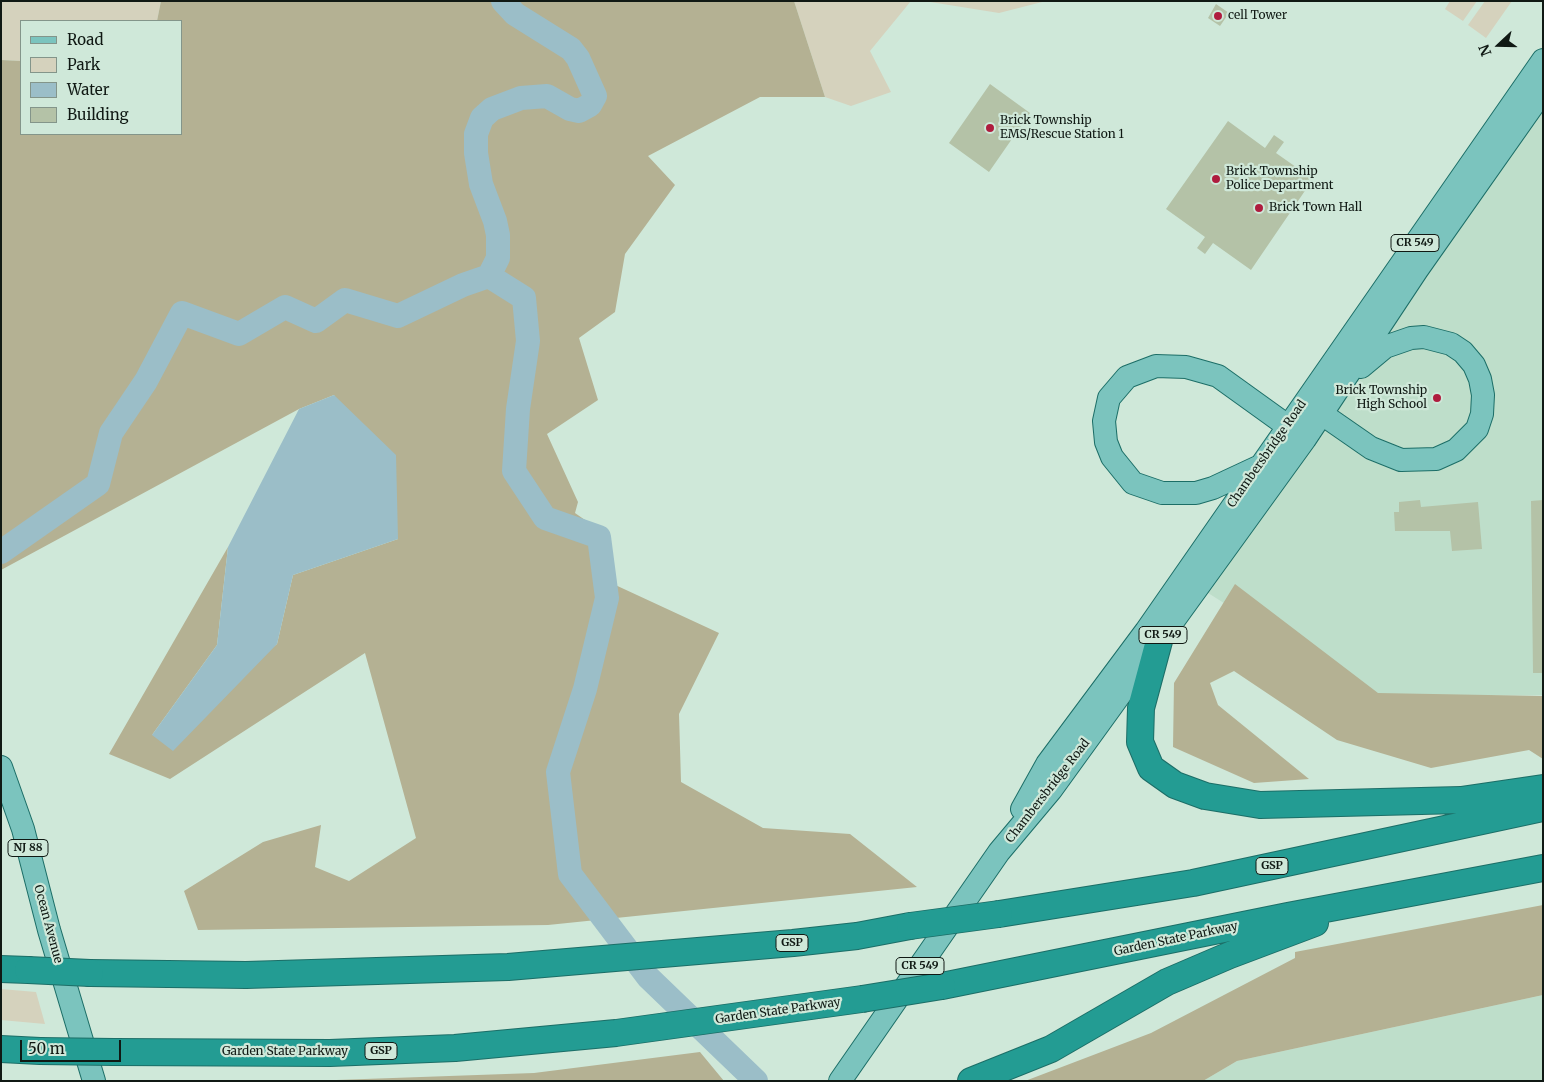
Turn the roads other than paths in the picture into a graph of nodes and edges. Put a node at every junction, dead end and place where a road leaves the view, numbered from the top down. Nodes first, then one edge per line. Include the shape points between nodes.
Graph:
1 (1543, 60) edge
2 (1543, 91) edge
3 (1342, 382) junction
4 (1312, 408) junction
5 (1296, 432) junction
6 (1258, 467) junction
7 (1159, 641) junction
8 (1, 767) edge
9 (1543, 788) edge
10 (1543, 808) edge
11 (999, 852) junction
12 (1543, 868) edge
13 (1373, 900) junction
14 (1, 969) edge
15 (1, 1049) edge
16 (94, 1081) edge
17 (840, 1081) edge
18 (971, 1081) edge

1 - 4 main road, Chambersbridge Road / CR 549
2 - 3 main road, Chambersbridge Road / CR 549
3 - 4 main road, Chambersbridge Road / CR 549
3 - 4 main road via 1385,347 1396,342 1424,337 1438,339 1463,352 1474,365 1483,395 1482,414 1477,428 1456,450 1436,460 1419,461 1402,460 1371,448
4 - 5 main road, Chambersbridge Road / CR 549
5 - 6 main road, Chambersbridge Road / CR 549
5 - 6 main road via 1218,376 1186,367 1156,366 1127,377 1109,398 1104,421 1106,442 1112,456 1133,483 1162,493 1196,493
5 - 7 main road, Chambersbridge Road / CR 549
6 - 11 main road, Chambersbridge Road / CR 549 via 1151,624 1047,764
7 - 9 highway via 1140,708 1140,742 1151,768 1175,784 1205,796 1260,805 1461,800
7 - 11 main road, Chambersbridge Road / CR 549 via 1051,790
8 - 16 main road, Ocean Avenue / NJ 88 via 23,829
10 - 14 highway, GSP, bridge via 1193,883 857,936 577,962 336,974 90,973
11 - 17 main road, Chambersbridge Road / CR 549
12 - 13 highway, Garden State Parkway / GSP
13 - 15 highway, Garden State Parkway / GSP, bridge via 942,986 648,1029 455,1048 330,1053
13 - 18 highway via 1176,978 1052,1049

